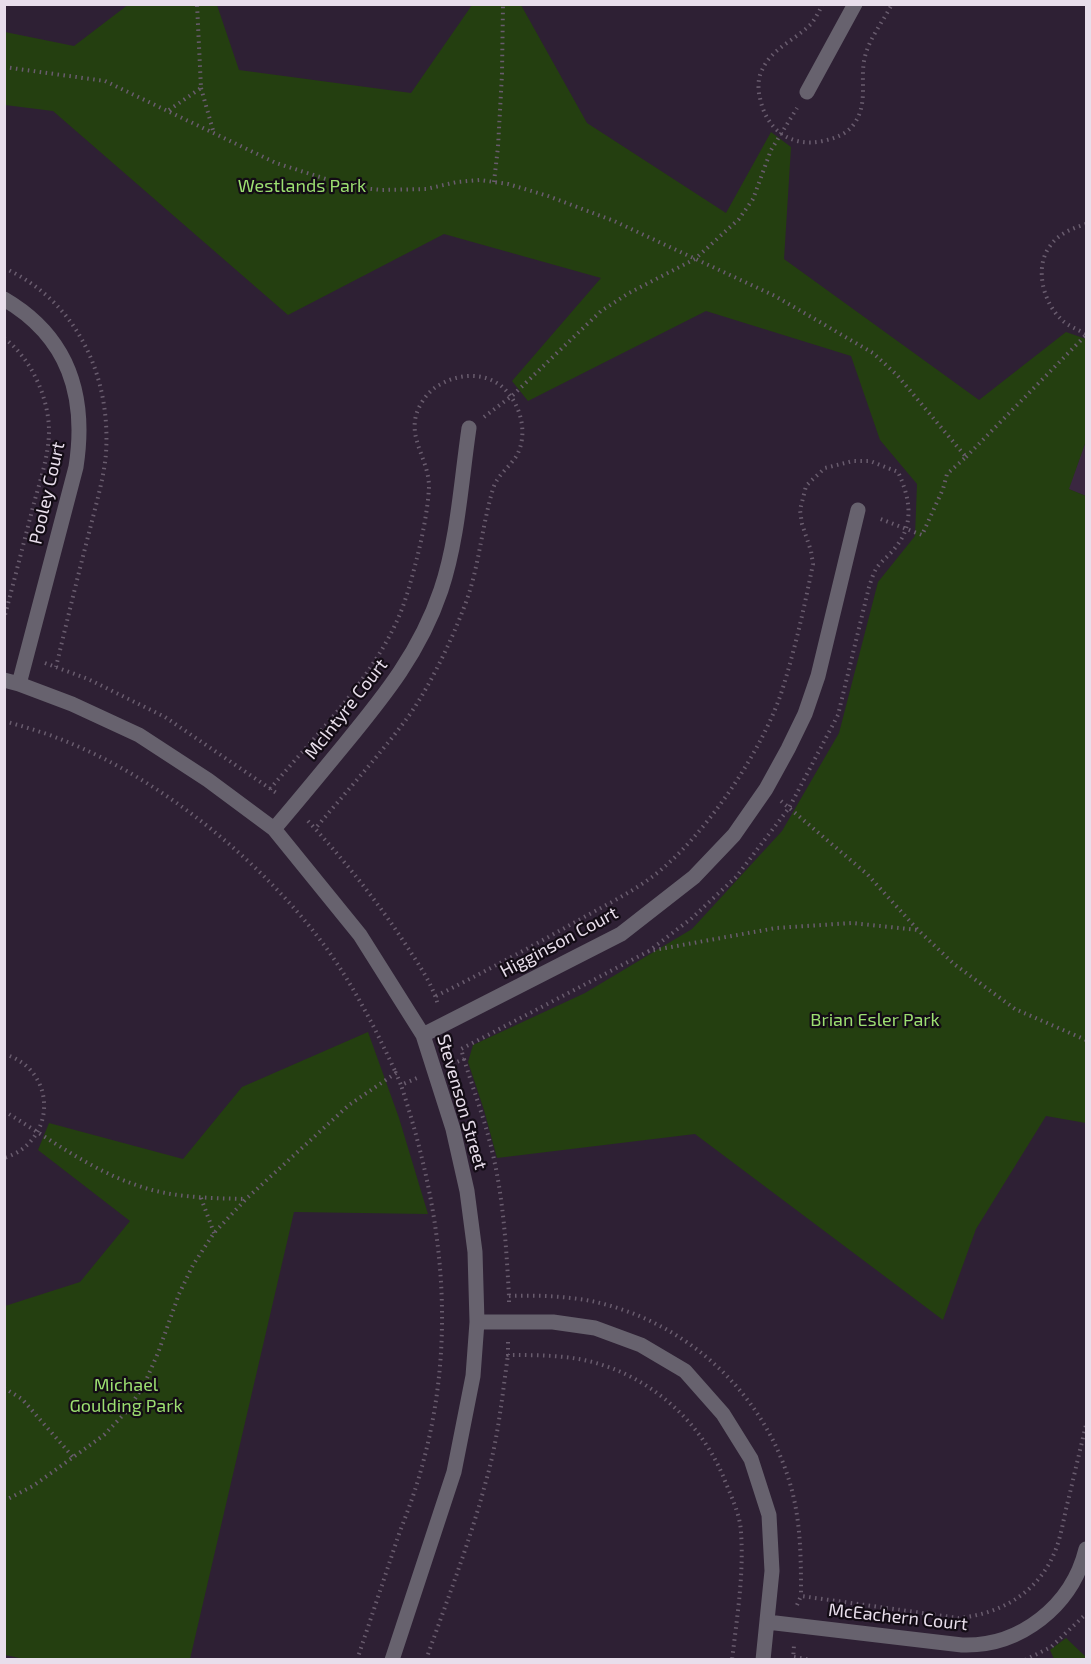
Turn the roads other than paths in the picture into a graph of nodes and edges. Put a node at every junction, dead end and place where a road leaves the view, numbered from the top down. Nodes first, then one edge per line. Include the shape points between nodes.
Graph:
1 (855, 4) edge
2 (807, 92) road end
3 (4, 299) edge
4 (469, 428) road end
5 (858, 510) road end
6 (12, 682) edge
7 (274, 829) junction
8 (423, 1035) junction
9 (477, 1322) junction
10 (1086, 1549) edge
11 (767, 1622) junction
12 (392, 1659) edge
13 (763, 1659) edge

1 - 2 street
3 - 6 street, Pooley Court via 40,325 57,346 76,392 80,441 76,467
4 - 7 street, McIntyre Court via 450,557 427,626 389,691
5 - 8 street, Higginson Court via 818,676 805,714 766,789 734,836 694,877 621,934
6 - 7 street, Stevenson Street via 139,735
7 - 8 street, Stevenson Street via 360,935
8 - 9 street, Stevenson Street via 453,1129 467,1191
9 - 11 street via 554,1322 595,1328 641,1345 685,1371 723,1414 751,1459 770,1515 772,1571
9 - 12 street, Stevenson Street via 473,1376 454,1472
10 - 11 street, McEachern Court via 1082,1569 1049,1613 1023,1631 991,1643 962,1645
11 - 13 street

